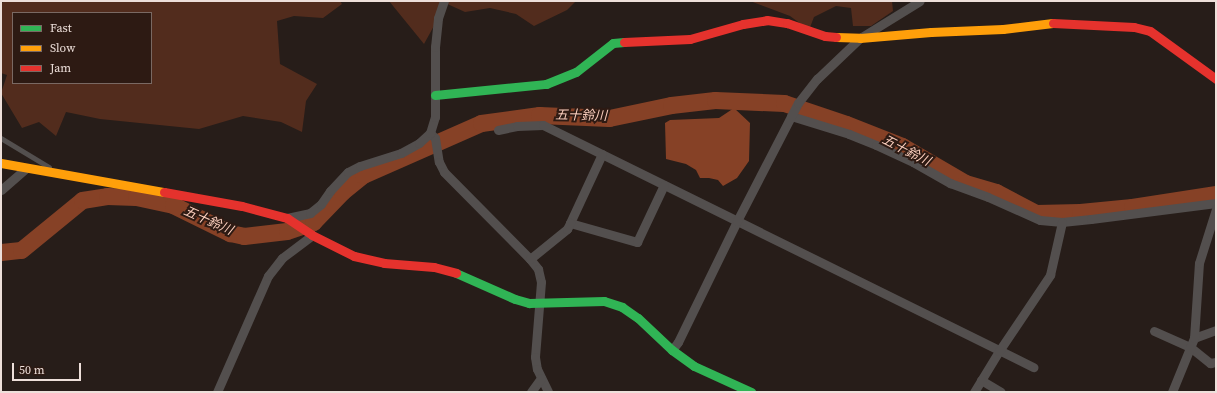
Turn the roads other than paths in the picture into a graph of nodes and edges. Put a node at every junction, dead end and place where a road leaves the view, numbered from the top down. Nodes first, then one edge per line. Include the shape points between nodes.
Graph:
1 (444, 1) edge
2 (920, 1) edge
3 (860, 38) junction
4 (1216, 79) edge
5 (436, 95) junction
6 (794, 110) junction
7 (498, 130) dead end
8 (432, 135) junction
9 (1, 138) edge
10 (602, 154) junction
11 (1, 163) edge
12 (26, 168) junction
13 (56, 173) junction
14 (664, 185) junction
15 (1, 190) edge
16 (1216, 203) edge
17 (1216, 209) edge
18 (290, 220) junction
19 (737, 221) junction
20 (1062, 222) junction
21 (570, 223) junction
22 (309, 233) junction
23 (530, 259) junction
24 (540, 304) junction
25 (1216, 330) edge
26 (1154, 331) dead end
27 (1194, 338) junction
28 (1190, 347) junction
29 (672, 350) junction
30 (999, 351) junction
31 (1216, 362) edge
32 (1033, 367) dead end
33 (541, 378) junction
34 (981, 380) junction
35 (1175, 391) edge
36 (218, 392) edge
37 (531, 392) edge
38 (548, 392) edge
39 (751, 392) edge
40 (974, 392) edge
41 (1001, 392) edge

1 - 5 street via 438,18 435,47
2 - 3 street
3 - 4 street via 1003,29 1054,23 1134,27 1150,31 1160,37
3 - 5 street via 825,36 787,23 767,20 690,39 613,43 576,72 546,84
3 - 6 street via 817,80
5 - 8 street
6 - 19 street
6 - 20 street via 876,145 950,183 988,197 1027,216
7 - 10 street via 544,125
8 - 18 street via 401,153 348,172 321,204 310,213
8 - 23 street via 444,172
9 - 13 lane
10 - 14 street
10 - 21 street
11 - 12 street
12 - 13 street
12 - 15 street
13 - 18 street via 242,206
14 - 19 street
14 - 21 street via 637,242
16 - 20 street
17 - 27 street via 1199,263
18 - 22 street
19 - 29 street
19 - 30 street
20 - 30 street via 1050,275
21 - 23 street via 567,229
22 - 24 street via 354,256 384,263 434,267 450,271 515,299
22 - 36 street via 282,258 268,276
23 - 24 street via 538,269 541,282
24 - 29 street via 591,300 622,307 638,318
24 - 33 street via 535,357
25 - 27 street
26 - 28 street
27 - 28 street
28 - 31 street via 1210,363
28 - 35 street
29 - 39 street via 694,366
30 - 32 street
30 - 34 street
33 - 37 street
33 - 38 street
34 - 40 street
34 - 41 street

